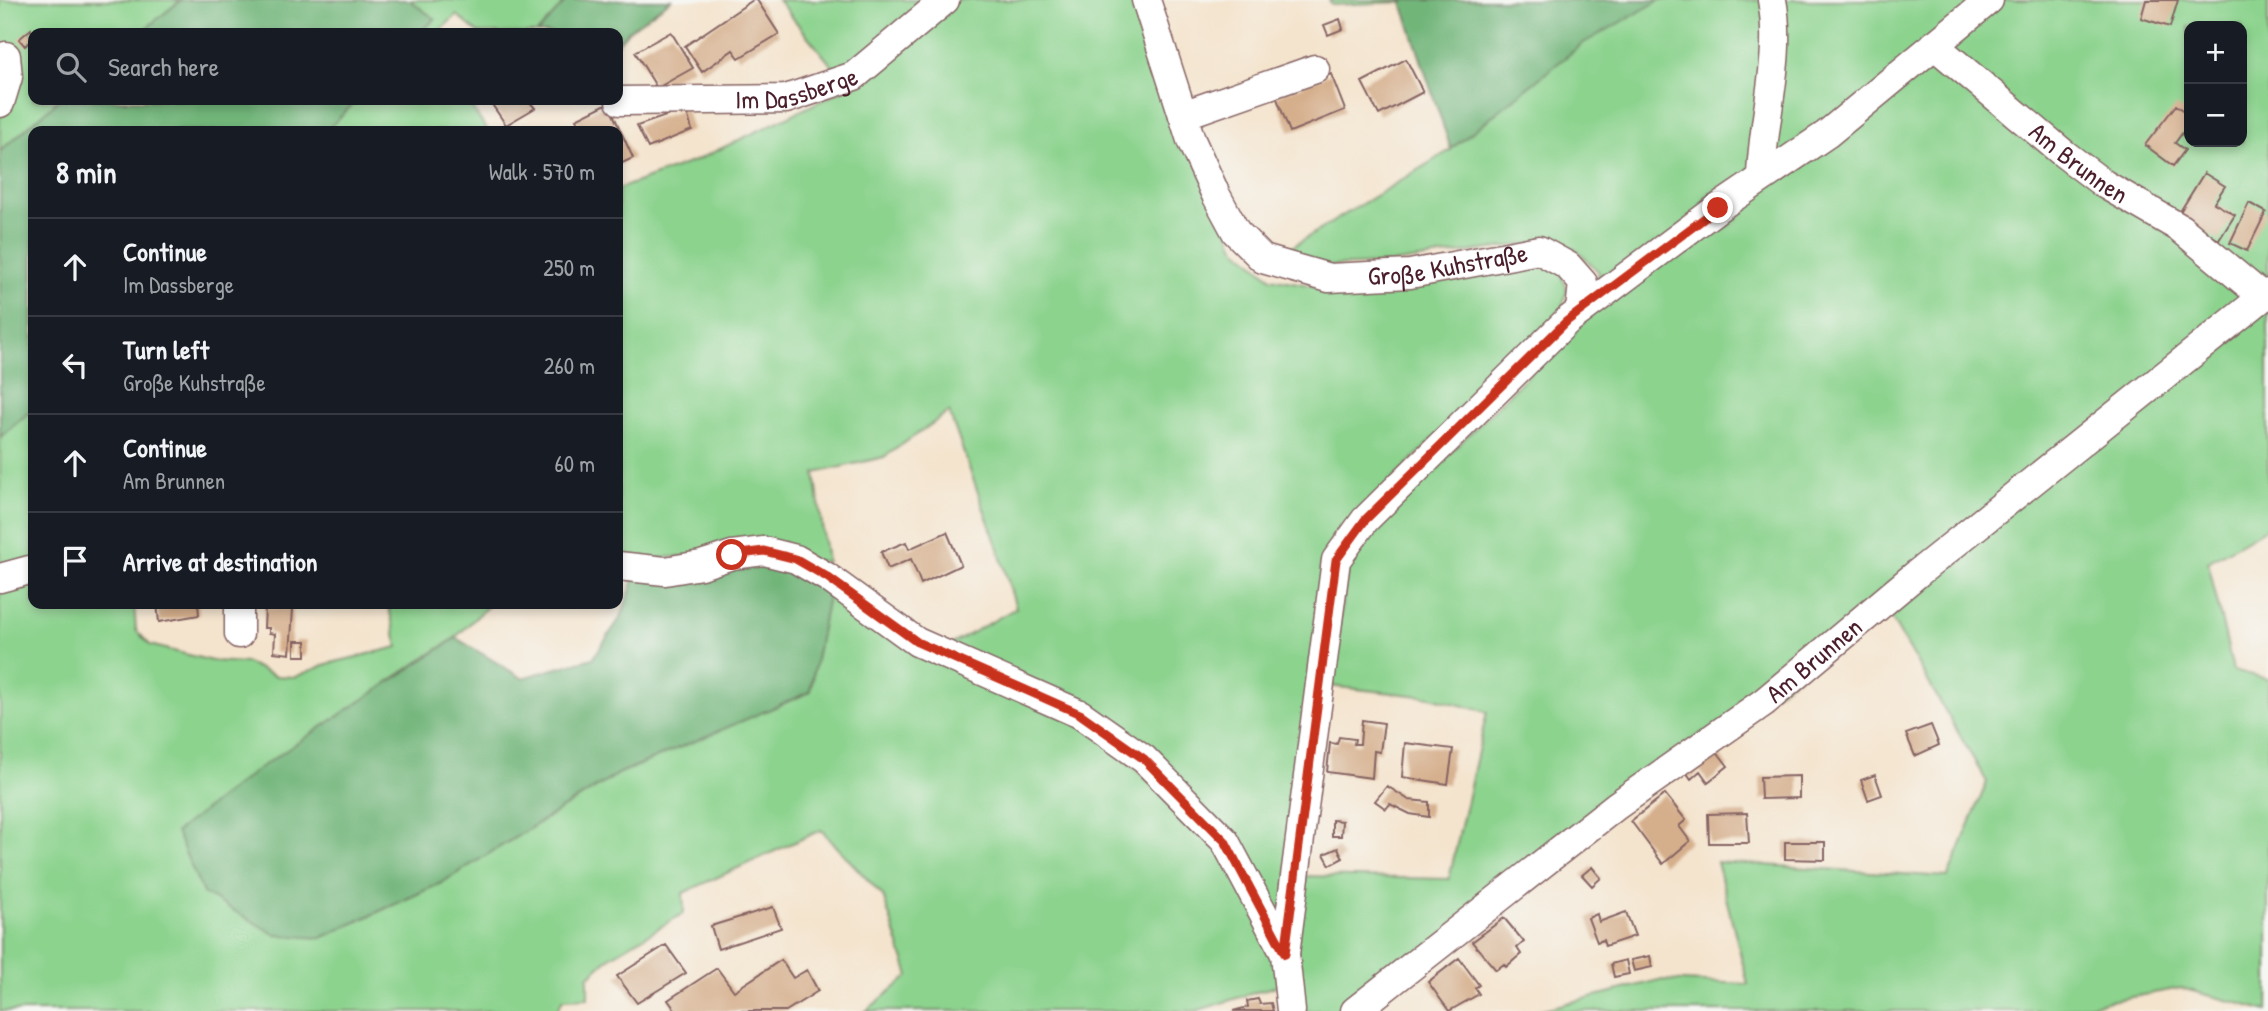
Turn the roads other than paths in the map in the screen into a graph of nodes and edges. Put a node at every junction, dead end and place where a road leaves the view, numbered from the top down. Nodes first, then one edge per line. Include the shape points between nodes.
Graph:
1 (945, 0) edge
2 (1146, 0) edge
3 (1772, 0) edge
4 (1989, 0) edge
5 (1934, 45) junction
6 (6, 56) dead end
7 (1315, 69) dead end
8 (623, 101) edge
9 (0, 103) edge
10 (1183, 115) junction
11 (1761, 178) junction
12 (2266, 295) edge
13 (1580, 311) junction
14 (623, 567) edge
15 (28, 570) edge
16 (0, 578) edge
17 (239, 609) edge
18 (239, 634) dead end
19 (1285, 954) junction
20 (1291, 1011) edge
21 (1355, 1011) edge

1 - 8 street, Im Dassberge via 854,76 786,99
2 - 10 street, Große Kuhstraße
3 - 11 street via 1772,79
4 - 5 street
5 - 11 street via 1827,134
5 - 12 street, Am Brunnen via 2104,184 2180,228
6 - 9 street via 8,76
7 - 10 street
10 - 13 street, Große Kuhstraße via 1236,232 1263,259 1329,278 1410,274 1539,250 1567,266 1583,283
11 - 13 street
12 - 21 street, Am Brunnen via 1764,702 1616,806
13 - 19 street via 1365,520 1336,560
14 - 19 street via 665,571 764,551 796,559 917,642 1080,714 1144,759 1225,841
15 - 16 street
17 - 18 street
19 - 20 street

